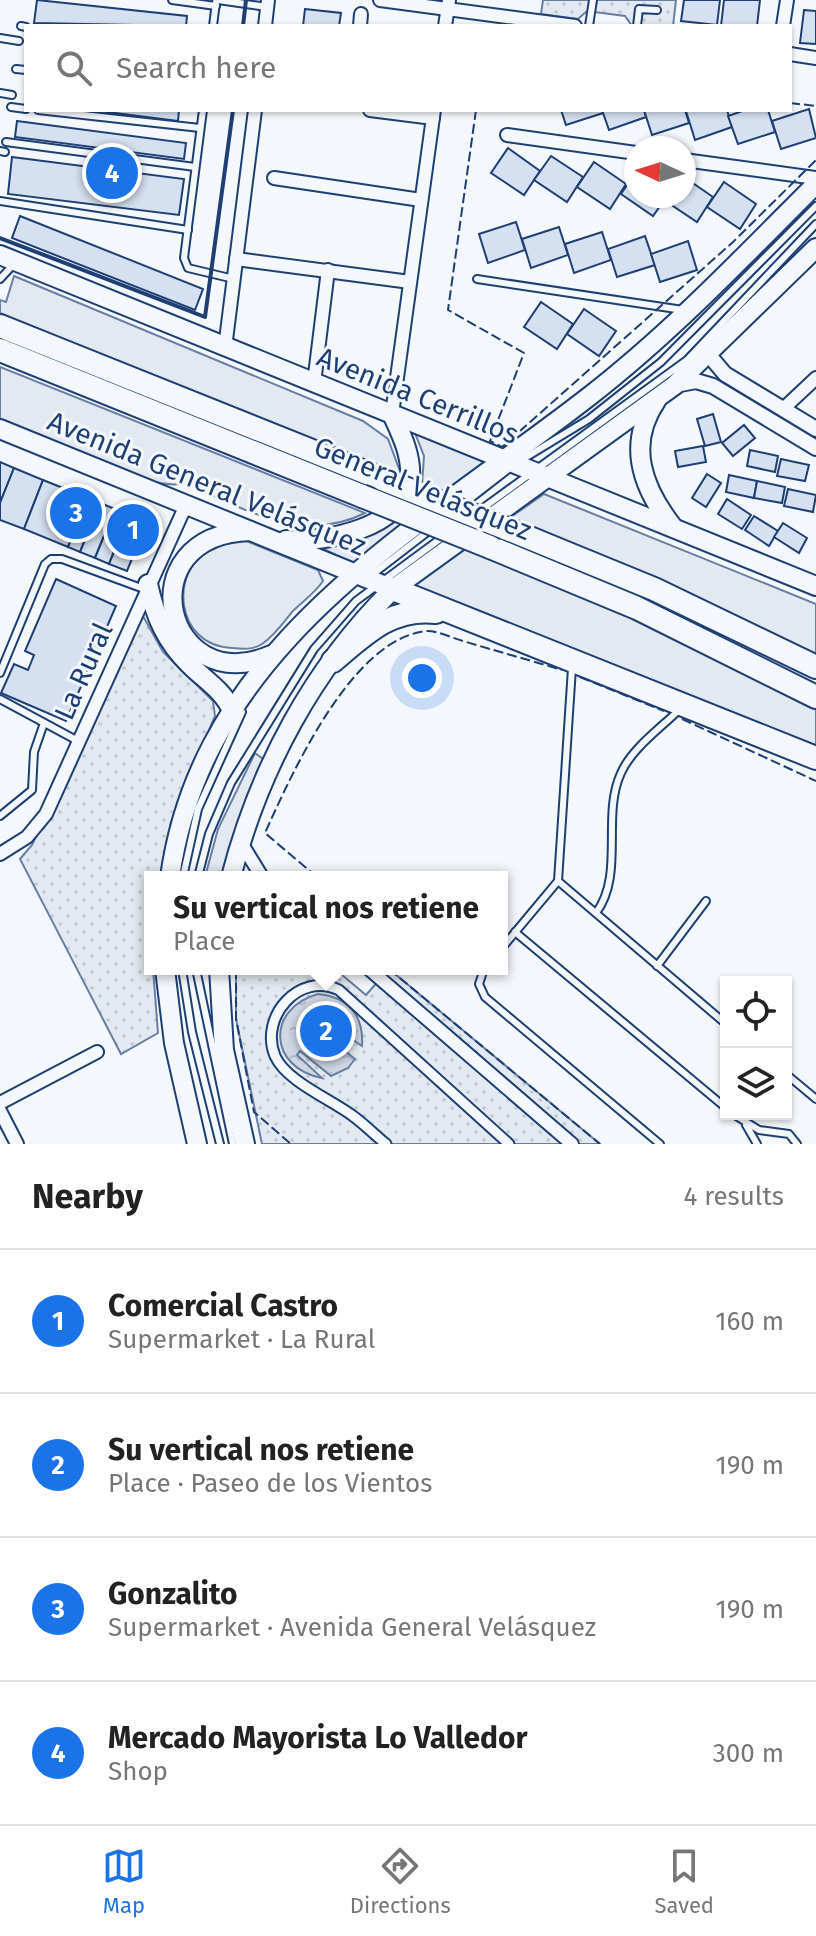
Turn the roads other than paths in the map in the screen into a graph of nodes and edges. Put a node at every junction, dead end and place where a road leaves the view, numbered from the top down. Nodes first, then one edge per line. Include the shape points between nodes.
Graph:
1 (172, 0) edge
2 (380, 0) edge
3 (593, 0) edge
4 (786, 0) edge
5 (217, 2) edge
6 (268, 3) edge
7 (448, 5) edge
8 (657, 10) dead end
9 (213, 24) edge
10 (265, 24) edge
11 (563, 24) edge
12 (589, 24) edge
13 (637, 24) edge
14 (783, 24) edge
15 (0, 38) edge
16 (19, 41) dead end
17 (792, 54) edge
18 (816, 58) edge
19 (16, 69) dead end
20 (24, 70) edge
21 (0, 93) edge
22 (12, 95) dead end
23 (11, 107) dead end
24 (24, 109) edge
25 (56, 112) edge
26 (203, 112) edge
27 (255, 112) edge
28 (402, 112) edge
29 (433, 114) edge
30 (200, 128) junction
31 (507, 135) dead end
32 (6, 142) dead end
33 (624, 151) edge
34 (696, 162) edge
35 (195, 167) junction
36 (274, 178) dead end
37 (816, 178) edge
38 (816, 184) edge
39 (421, 200) junction
40 (0, 201) edge
41 (816, 206) edge
42 (816, 224) edge
43 (188, 230) junction
44 (816, 248) edge
45 (8, 258) edge
46 (236, 259) junction
47 (328, 270) junction
48 (0, 279) edge
49 (234, 279) junction
50 (477, 279) dead end
51 (410, 282) junction
52 (687, 311) junction
53 (0, 326) edge
54 (225, 348) junction
55 (0, 350) edge
56 (708, 354) junction
57 (816, 378) edge
58 (314, 383) junction
59 (675, 385) junction
60 (658, 398) junction
61 (783, 409) junction
62 (392, 414) junction
63 (0, 429) edge
64 (816, 429) edge
65 (816, 448) edge
66 (511, 462) junction
67 (540, 475) junction
68 (186, 505) junction
69 (675, 529) junction
70 (254, 531) junction
71 (275, 539) junction
72 (374, 580) junction
73 (816, 586) edge
74 (147, 587) junction
75 (460, 615) junction
76 (273, 654) junction
77 (572, 660) junction
78 (333, 661) junction
79 (816, 667) edge
80 (0, 673) edge
81 (816, 697) edge
82 (0, 699) edge
83 (684, 705) junction
84 (232, 711) junction
85 (44, 723) junction
86 (78, 741) junction
87 (816, 758) edge
88 (0, 816) edge
89 (240, 841) junction
90 (6, 850) edge
91 (171, 871) edge
92 (184, 871) edge
93 (200, 871) edge
94 (232, 871) edge
95 (258, 871) edge
96 (558, 881) junction
97 (706, 901) dead end
98 (596, 913) junction
99 (515, 932) junction
100 (508, 941) edge
101 (657, 966) junction
102 (166, 975) edge
103 (183, 975) edge
104 (197, 975) edge
105 (219, 975) edge
106 (376, 975) edge
107 (482, 975) edge
108 (720, 1019) edge
109 (97, 1052) dead end
110 (792, 1079) edge
111 (233, 1094) junction
112 (816, 1099) edge
113 (0, 1103) edge
114 (720, 1103) edge
115 (0, 1111) edge
116 (740, 1120) edge
117 (746, 1125) junction
118 (17, 1144) edge
119 (197, 1144) edge
120 (220, 1144) edge
121 (234, 1144) edge
122 (245, 1144) edge
123 (386, 1144) edge
124 (509, 1144) edge
125 (572, 1144) edge
126 (660, 1144) edge
127 (757, 1144) edge
128 (797, 1144) edge

1 - 5 lane
2 - 7 street
3 - 12 lane
4 - 14 street
5 - 6 lane
5 - 9 lane
6 - 10 street
7 - 11 street
8 - 13 lane via 639,9
15 - 16 lane
17 - 18 street
19 - 20 lane
21 - 22 lane
23 - 24 lane
25 - 30 lane
26 - 30 lane
27 - 46 street
28 - 29 street
29 - 39 street
30 - 35 lane
31 - 33 street
32 - 35 lane
34 - 37 street
35 - 43 lane
36 - 39 street
38 - 52 main road
39 - 51 street
40 - 43 lane
41 - 66 lane via 661,362 551,446
42 - 67 lane via 687,360
43 - 49 lane via 188,268
44 - 56 main road
45 - 48 lane
45 - 54 main road, Avenida Cerrillos
46 - 47 street
46 - 49 street
47 - 51 street
47 - 58 street
49 - 54 street
50 - 52 lane
51 - 62 street
52 - 66 main road
53 - 79 highway, General Velásquez, bridge via 654,589
54 - 58 main road, Avenida Cerrillos
55 - 81 highway, General Velásquez, bridge via 651,614
56 - 59 main road
56 - 61 street via 725,374
57 - 61 street
58 - 62 main road, Avenida Cerrillos
59 - 60 main road
59 - 65 street via 696,381 713,386
60 - 67 main road
60 - 69 main road via 643,428 640,461 649,493
61 - 64 street
62 - 66 main road, Avenida Cerrillos
62 - 71 main road via 410,467 406,493 396,506 342,536
63 - 68 main road, Avenida General Velásquez
66 - 67 main road, Avenida Cerrillos
66 - 72 main road
67 - 69 main road, Avenida Cerrillos
67 - 72 main road
68 - 70 main road, Avenida General Velásquez
68 - 74 street, La Rural
69 - 73 main road, Avenida Cerrillos
70 - 71 main road, Avenida General Velásquez
70 - 76 main road via 220,535 193,549 176,572 172,607 185,638 216,661 243,664
71 - 72 main road, Avenida General Velásquez
72 - 75 highway
72 - 76 main road via 307,615
72 - 78 main road
72 - 92 lane via 295,641 243,711 198,809
72 - 93 lane via 323,637 248,754 217,813
74 - 80 lane via 51,559
74 - 84 main road via 167,638
74 - 86 street, La Rural
75 - 77 highway
75 - 78 highway via 399,613
76 - 84 main road
77 - 83 highway
77 - 96 lane
78 - 89 main road via 266,770
82 - 85 lane
83 - 87 highway
83 - 98 lane via 621,773 608,893
84 - 91 main road via 190,796
85 - 86 lane
85 - 88 lane via 34,752 32,790
86 - 90 street, La Rural via 40,823
89 - 94 main road
89 - 95 street
96 - 98 lane
96 - 99 lane
97 - 101 lane
98 - 101 lane
99 - 100 lane
99 - 114 lane
101 - 108 lane
102 - 119 main road via 174,1043
103 - 120 lane
104 - 121 lane
105 - 111 main road via 221,1028
106 - 125 street
107 - 126 lane via 479,984 485,997
109 - 113 street
110 - 112 lane
111 - 121 lane
111 - 122 main road
115 - 118 street
116 - 117 lane
117 - 127 lane
117 - 128 lane via 789,1134
123 - 124 street via 281,1066 272,1046 273,1023 296,993 321,985 339,990

